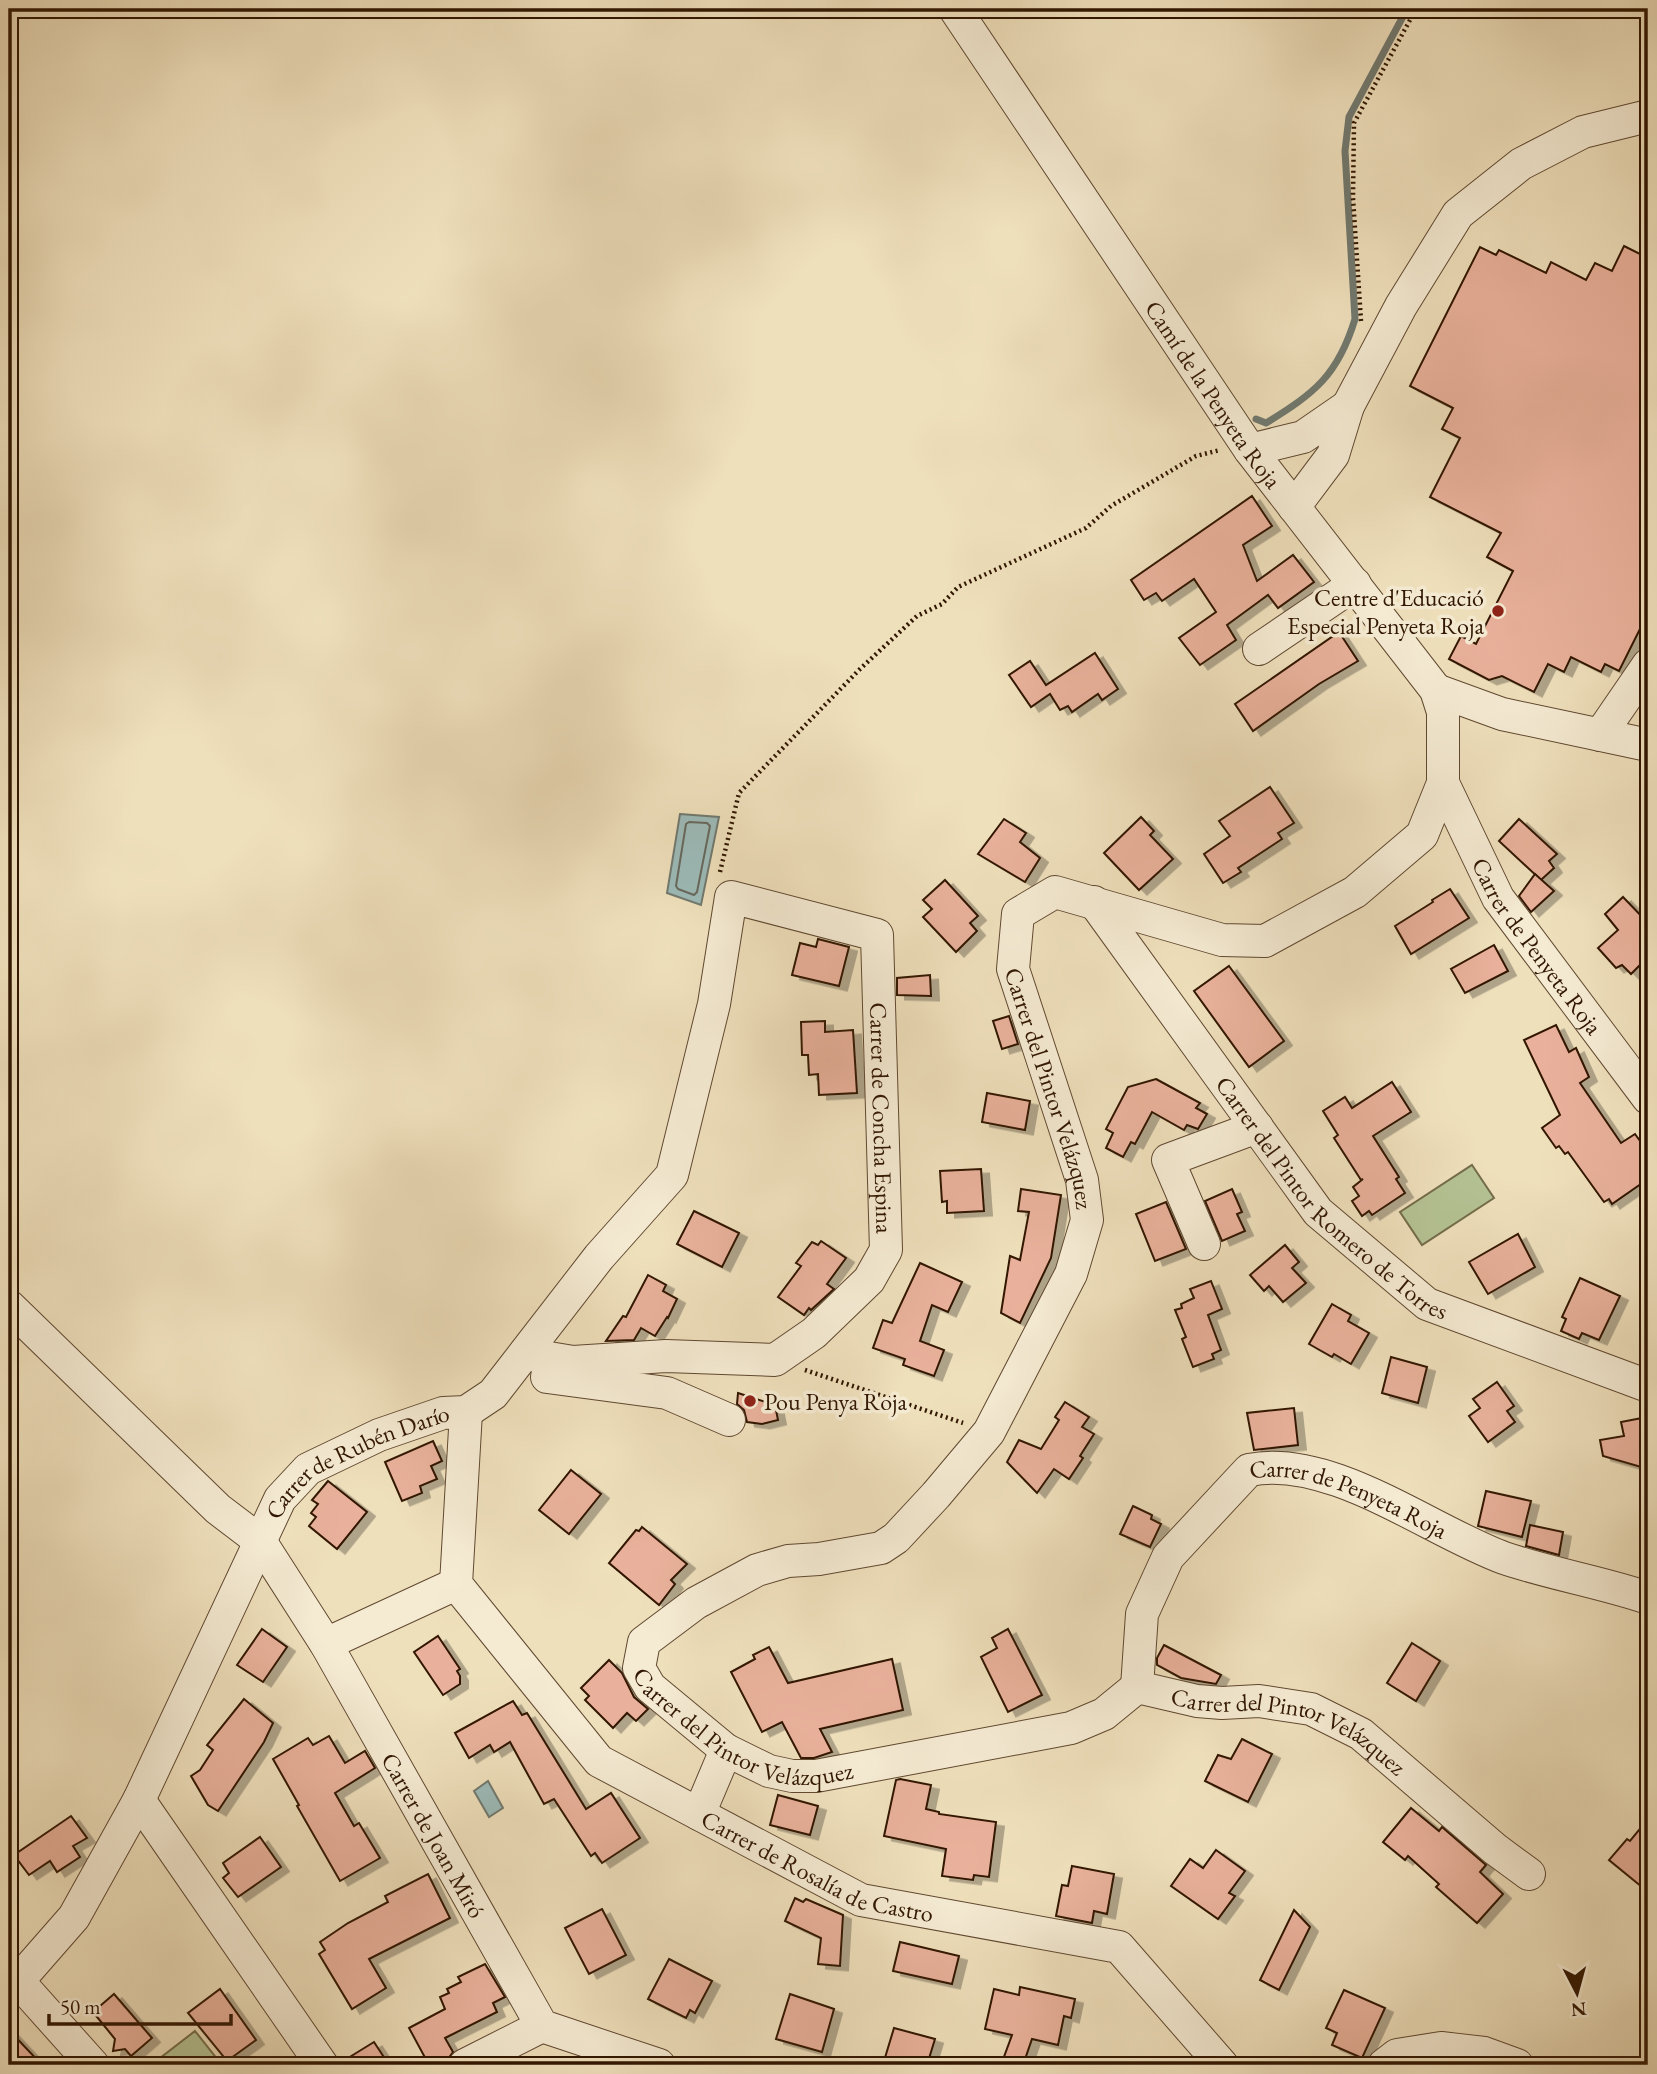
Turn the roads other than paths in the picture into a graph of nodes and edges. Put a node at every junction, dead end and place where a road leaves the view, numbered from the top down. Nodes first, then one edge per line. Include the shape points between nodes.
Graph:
1 (955, 9) edge
2 (1648, 116) edge
3 (1349, 406) junction
4 (1250, 450) junction
5 (1294, 507) junction
6 (1355, 584) junction
7 (1259, 649) dead end
8 (1648, 665) edge
9 (1436, 690) junction
10 (1600, 734) junction
11 (1648, 745) edge
12 (1443, 783) junction
13 (731, 897) joint
14 (1094, 902) junction
15 (1648, 1098) edge
16 (1257, 1127) junction
17 (1204, 1244) dead end
18 (9, 1306) edge
19 (524, 1354) junction
20 (1648, 1386) edge
21 (466, 1412) junction
22 (729, 1420) dead end
23 (260, 1541) junction
24 (456, 1584) junction
25 (1648, 1598) edge
26 (326, 1644) junction
27 (1137, 1687) junction
28 (726, 1750) junction
29 (139, 1800) junction
30 (699, 1814) junction
31 (1529, 1874) dead end
32 (13, 1986) edge
33 (542, 2026) junction
34 (93, 2065) edge
35 (322, 2065) edge
36 (466, 2065) edge
37 (659, 2065) edge
38 (1222, 2065) edge
39 (1384, 2065) edge
40 (1517, 2065) edge

1 - 4 street, Camí de la Penyeta Roja
2 - 3 street via 1583,132 1521,164 1458,214 1401,306
3 - 4 street via 1303,437
3 - 5 street via 1333,455
4 - 5 street, Camí de la Penyeta Roja
5 - 6 street, Camí de la Penyeta Roja
6 - 7 street
6 - 9 street, Camí de la Penyeta Roja
8 - 10 street
9 - 10 street via 1502,714
9 - 12 street, Camí de la Penyeta Roja via 1443,712
10 - 11 street
12 - 14 street, Carrer del Pintor Velázquez via 1422,835 1354,892 1265,941 1222,940
12 - 15 street, Carrer de Penyeta Roja via 1498,898
13 - 19 street, Carrer de Rubén Darío via 714,1004 672,1175 599,1257
13 - 19 street, Carrer de Concha Espina via 877,935 886,1250 869,1280 814,1333 775,1360 666,1356 573,1362
14 - 16 street, Carrer del Pintor Romero de Torres
14 - 28 street, Carrer del Pintor Velázquez via 1055,892 1018,914 1013,969 1082,1180 1087,1220 1071,1275 989,1432 911,1524 881,1548 757,1570 696,1603 645,1642 639,1668 650,1687
16 - 17 street via 1168,1160
16 - 20 street, Carrer del Pintor Romero de Torres via 1318,1212 1427,1304
18 - 23 street via 218,1509
19 - 21 street, Carrer de Rubén Darío via 493,1394
19 - 22 street via 545,1377 667,1393
21 - 23 street, Carrer de Rubén Darío via 443,1413 379,1435 309,1469 280,1499
21 - 24 street
23 - 26 street, Carrer de Joan Miró
23 - 29 street, Carrer de Rubén Darío
24 - 26 street
24 - 30 street, Carrer de Rosalía de Castro via 598,1761
25 - 27 street, Carrer de Penyeta Roja via 1503,1558 1381,1498 1314,1474 1268,1466 1249,1470 1168,1557 1142,1615
26 - 33 street, Carrer de Joan Miró
27 - 28 street, Carrer del Pintor Velázquez via 1104,1714 1071,1728 816,1776 769,1771
27 - 31 street, Carrer del Pintor Velázquez via 1196,1701 1259,1700 1311,1709 1361,1734
28 - 30 street
29 - 32 street, Carrer de Rubén Darío via 74,1917
29 - 35 street
30 - 38 street, Carrer de Rosalía de Castro via 861,1900 1119,1947
32 - 34 street, Carrer de Rubén Darío
33 - 36 street
33 - 37 street
39 - 40 street via 1397,2055 1441,2048 1484,2053

